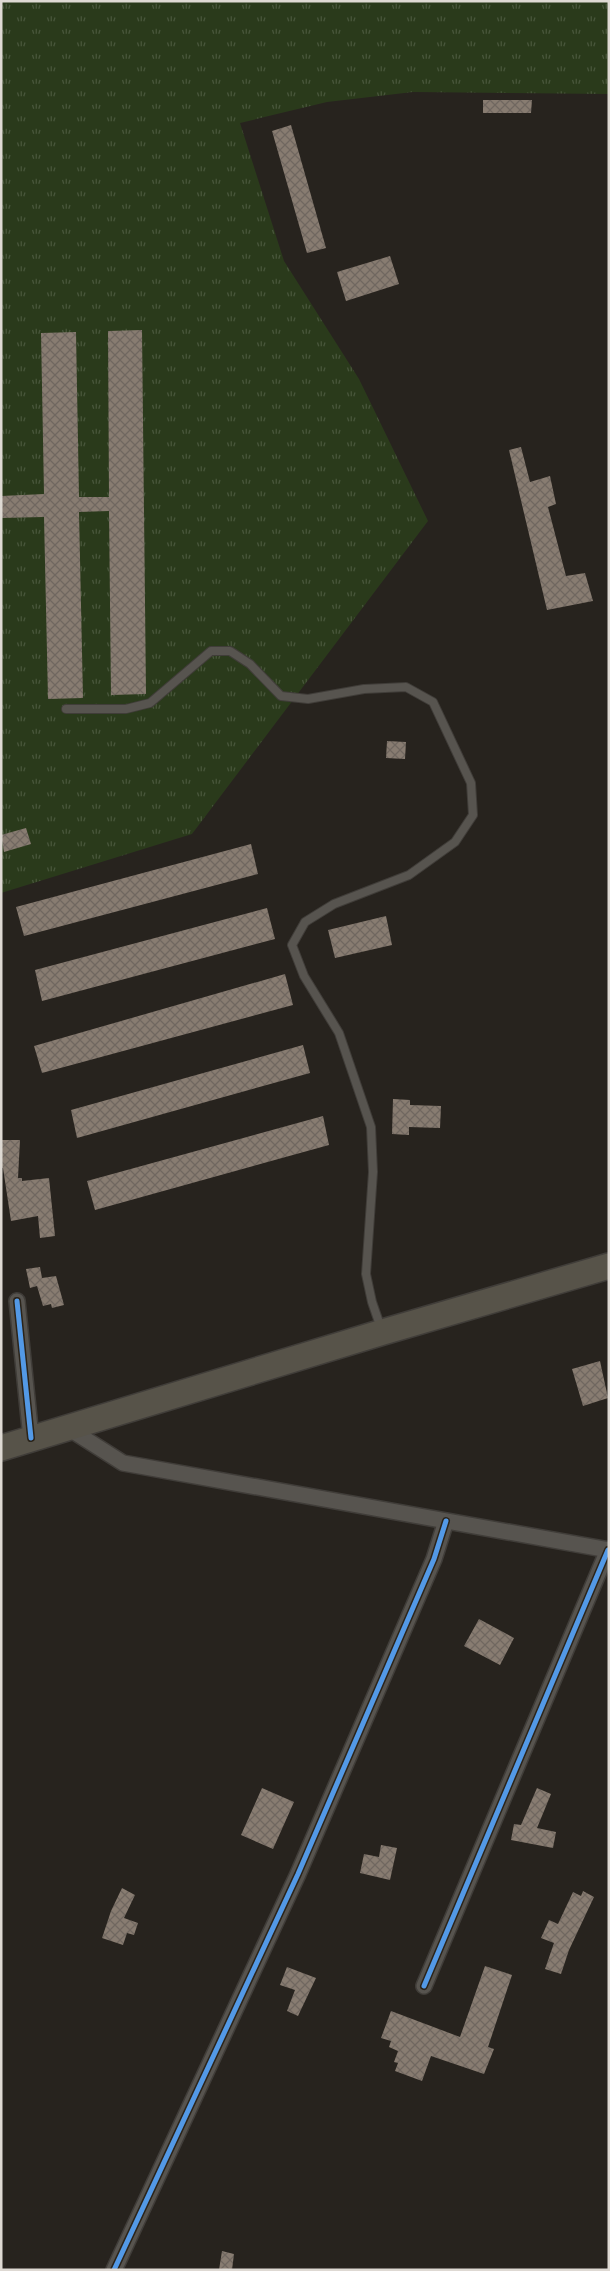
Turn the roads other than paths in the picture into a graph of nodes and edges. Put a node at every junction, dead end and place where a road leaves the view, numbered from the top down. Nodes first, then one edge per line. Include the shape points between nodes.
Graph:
1 (66, 709) dead end
2 (609, 1266) edge
3 (17, 1301) dead end
4 (383, 1332) junction
5 (68, 1428) junction
6 (31, 1438) junction
7 (1, 1448) edge
8 (446, 1521) junction
9 (608, 1550) edge
10 (424, 1986) dead end
11 (114, 2270) edge

1 - 4 lane via 126,709 150,703 211,651 230,651 250,664 281,696 308,699 364,688 406,687 433,702 471,782 473,815 456,842 409,875 334,904 305,922 292,945 304,976 339,1033 371,1127 372,1172 366,1274
2 - 4 main road
3 - 6 street
4 - 5 main road
5 - 6 main road
5 - 8 street via 123,1463
6 - 7 main road
8 - 9 street
8 - 11 street via 434,1559 302,1865
9 - 10 street

